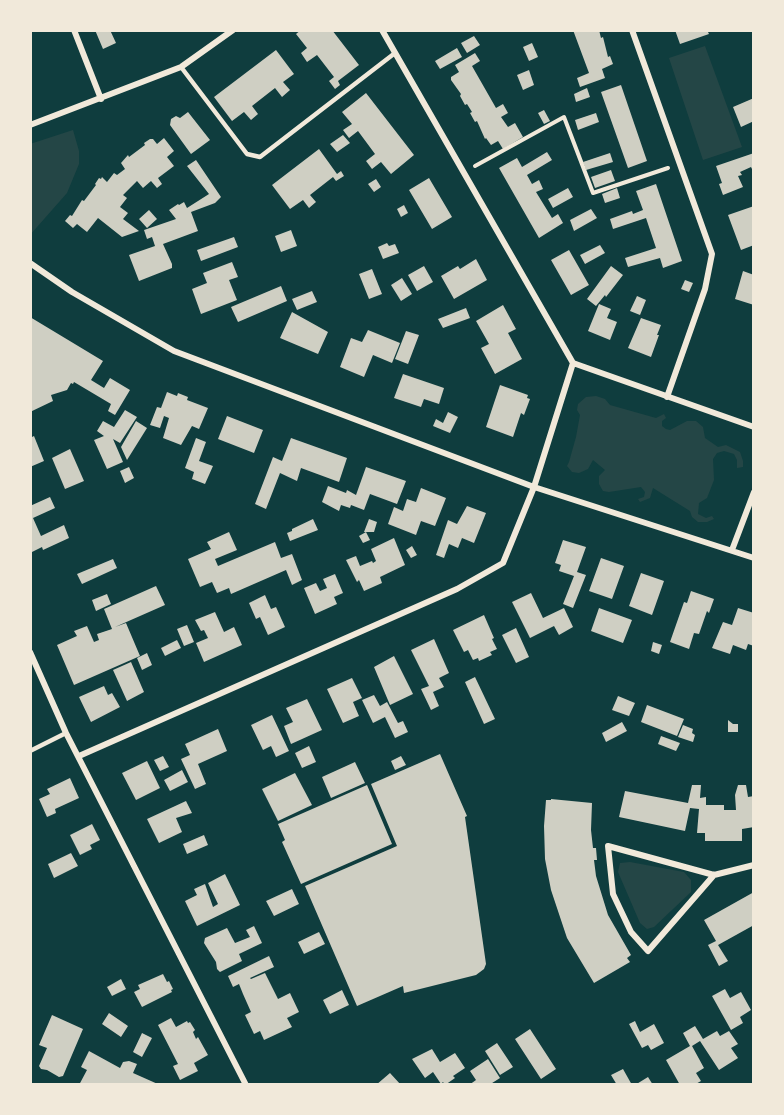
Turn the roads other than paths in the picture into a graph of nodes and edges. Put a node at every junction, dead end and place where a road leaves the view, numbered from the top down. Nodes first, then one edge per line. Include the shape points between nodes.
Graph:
1 (74, 30) edge
2 (233, 30) edge
3 (382, 30) edge
4 (632, 30) edge
5 (395, 53) junction
6 (181, 67) junction
7 (100, 99) junction
8 (30, 125) edge
9 (30, 263) edge
10 (573, 363) junction
11 (667, 397) junction
12 (754, 427) edge
13 (534, 487) junction
14 (754, 492) edge
15 (732, 550) junction
16 (754, 558) edge
17 (30, 652) edge
18 (66, 733) junction
19 (30, 751) edge
20 (79, 756) junction
21 (754, 865) edge
22 (714, 875) junction
23 (246, 1085) edge

1 - 7 street
2 - 6 street
3 - 5 street
4 - 11 street via 712,254 705,289
5 - 6 lane via 260,157 247,154
5 - 10 street
6 - 7 street
7 - 8 street
9 - 13 street via 174,351
10 - 11 street
10 - 13 street
11 - 12 street
13 - 15 street
13 - 20 street via 503,562 457,589
14 - 15 street
15 - 16 street
17 - 18 street
18 - 19 lane
18 - 20 street
20 - 23 street
21 - 22 street
22 - 22 street via 672,863 608,846 613,894 631,932 648,951

